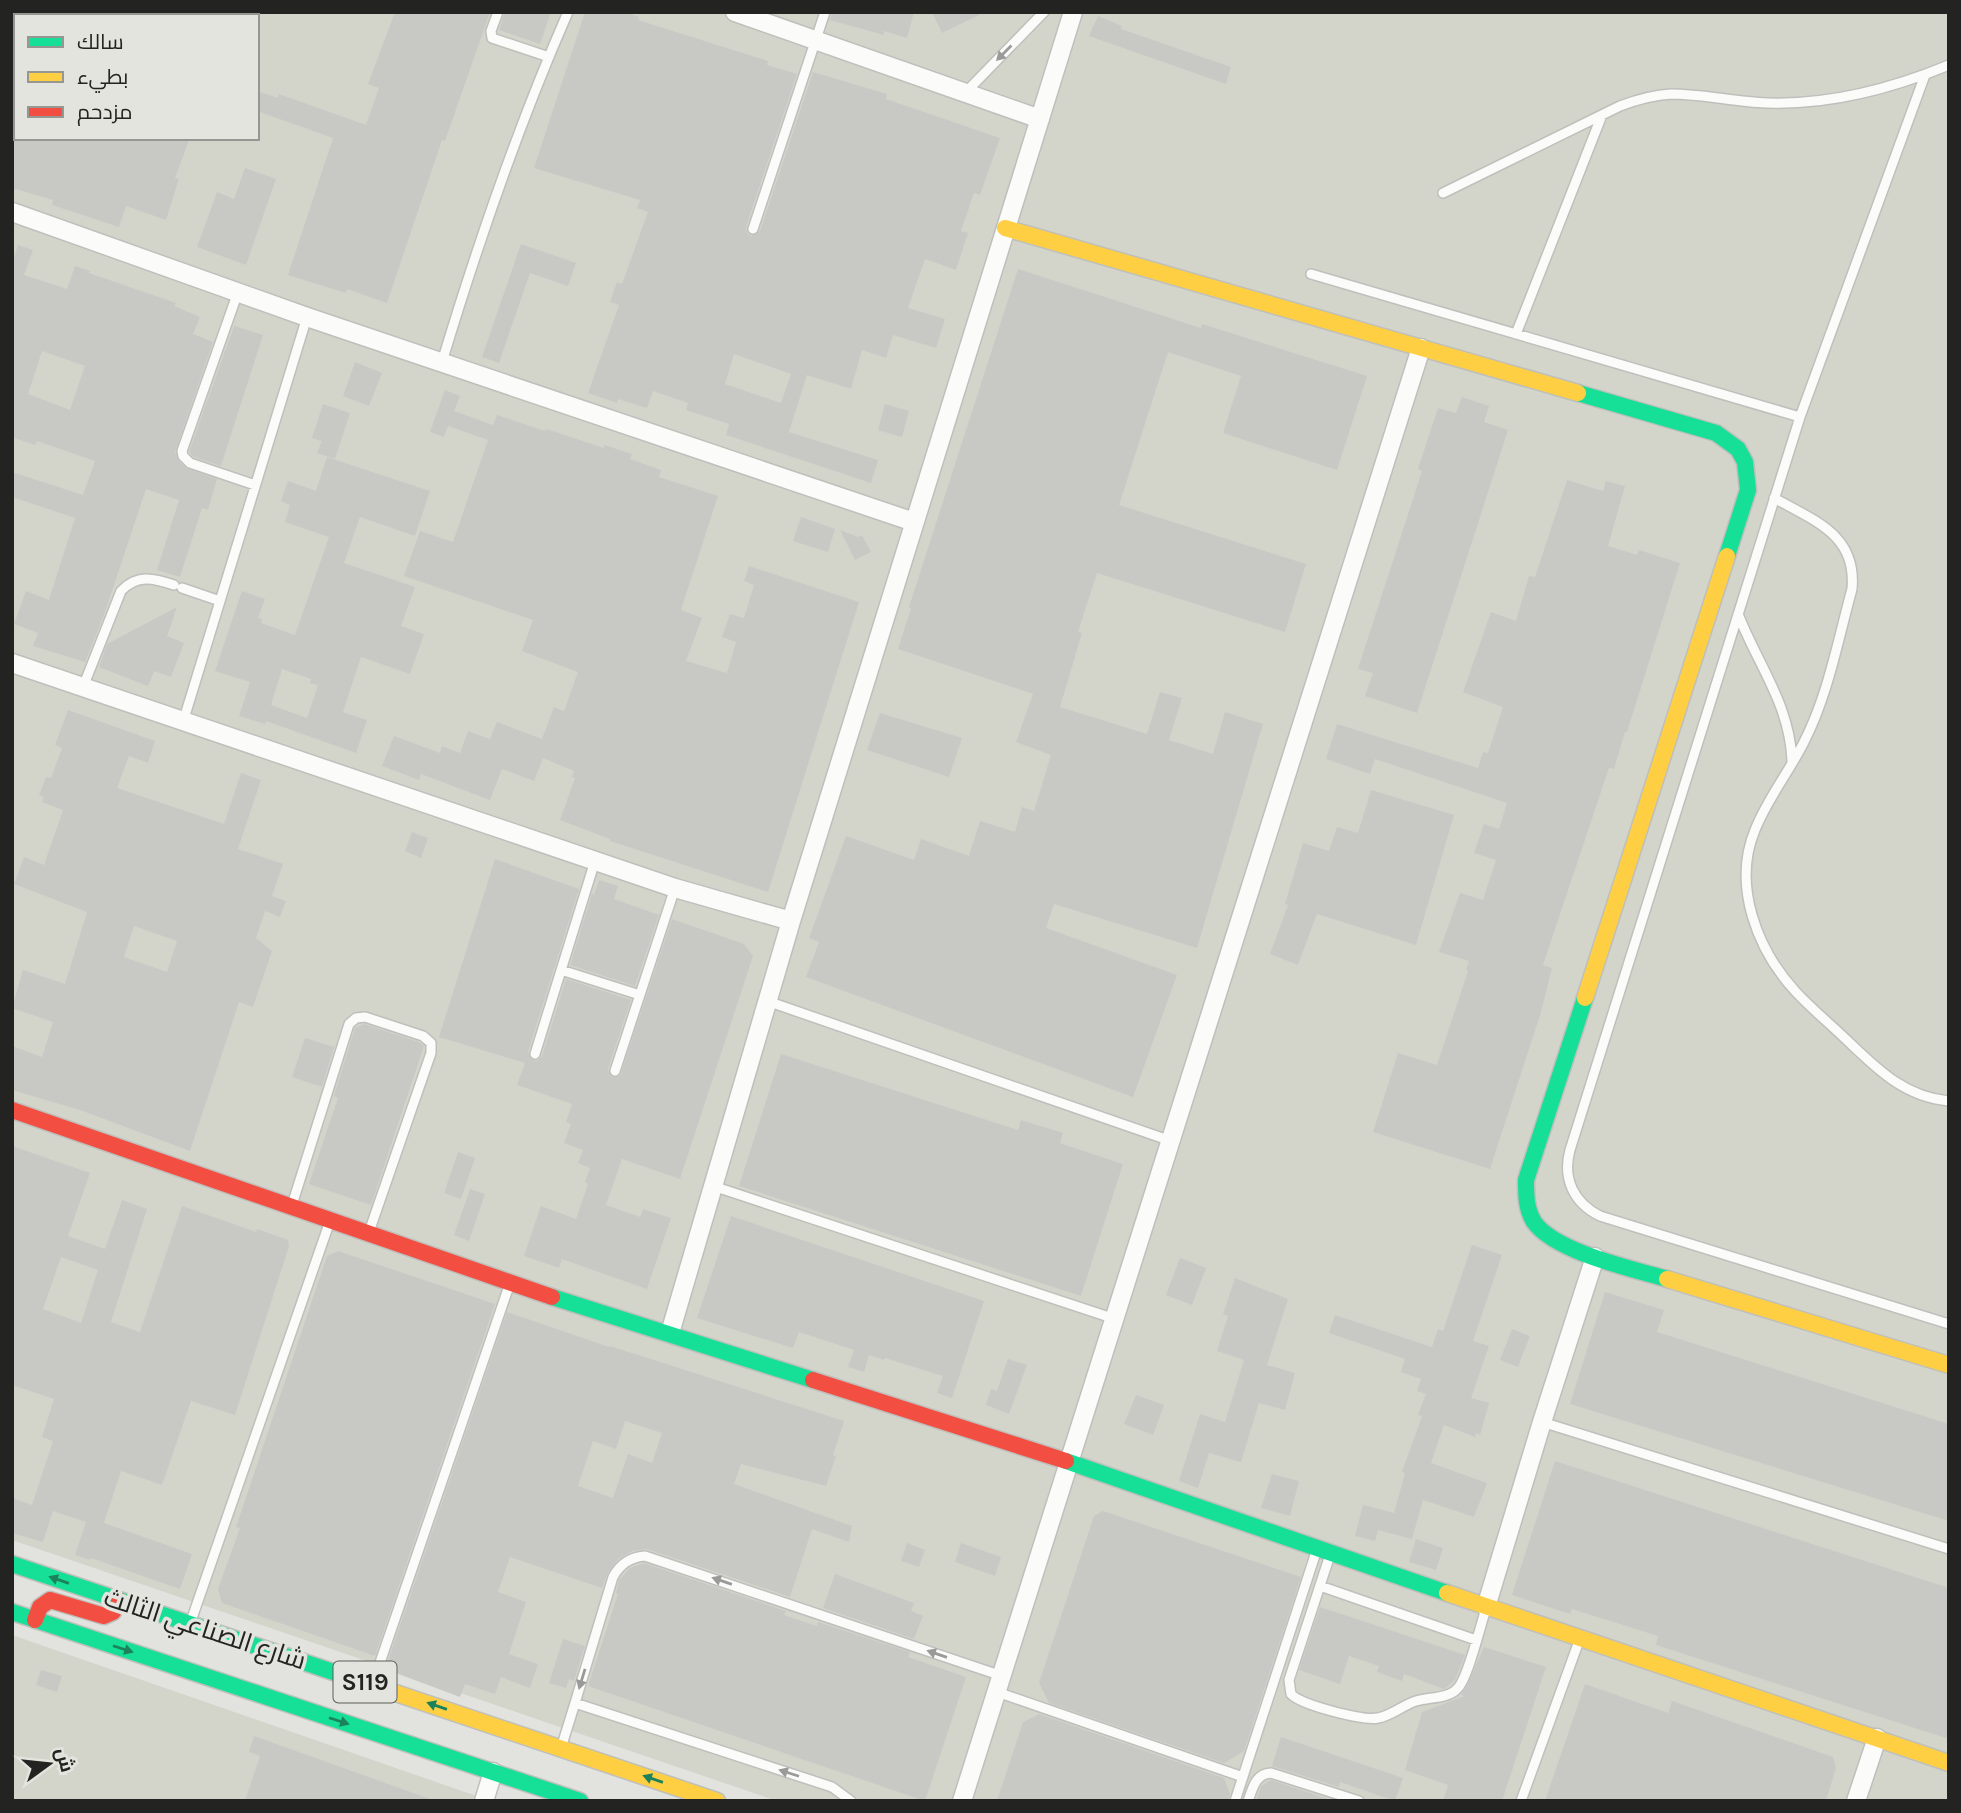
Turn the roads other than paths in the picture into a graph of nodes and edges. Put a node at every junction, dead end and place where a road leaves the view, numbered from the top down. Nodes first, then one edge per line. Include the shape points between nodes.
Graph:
1 (498, 12) edge
2 (568, 12) edge
3 (735, 12) edge
4 (825, 12) edge
5 (1044, 12) edge
6 (1073, 12) edge
7 (816, 41) junction
8 (549, 57) junction
9 (1949, 65) edge
10 (1925, 75) junction
11 (965, 93) junction
12 (1602, 115) junction
13 (1040, 119) junction
14 (1443, 193) dead end
15 (12, 212) edge
16 (1005, 228) junction
17 (753, 229) dead end
18 (1311, 274) dead end
19 (238, 292) junction
20 (307, 317) junction
21 (1516, 334) junction
22 (1421, 348) junction
23 (442, 362) junction
24 (1800, 417) junction
25 (255, 485) junction
26 (1774, 498) junction
27 (914, 522) junction
28 (220, 601) junction
29 (1738, 614) junction
30 (12, 663) edge
31 (83, 687) junction
32 (183, 722) junction
33 (1792, 763) junction
34 (595, 861) junction
35 (675, 888) junction
36 (791, 921) junction
37 (561, 970) junction
38 (640, 995) junction
39 (767, 1001) junction
40 (535, 1055) dead end
41 (615, 1070) dead end
42 (1949, 1101) edge
43 (12, 1110) edge
44 (1171, 1141) junction
45 (713, 1186) junction
46 (292, 1207) junction
47 (330, 1220) junction
48 (369, 1233) junction
49 (1595, 1257) junction
50 (509, 1283) junction
51 (1115, 1319) junction
52 (1949, 1324) edge
53 (670, 1333) junction
54 (1949, 1365) edge
55 (1542, 1422) junction
56 (1070, 1462) junction
57 (1949, 1549) edge
58 (1324, 1551) junction
59 (12, 1564) edge
60 (1320, 1586) junction
61 (120, 1601) junction
62 (1486, 1607) junction
63 (12, 1612) edge
64 (34, 1620) junction
65 (190, 1624) junction
66 (1580, 1639) junction
67 (1476, 1640) junction
68 (999, 1684) junction
69 (373, 1685) junction
70 (575, 1703) junction
71 (1877, 1738) junction
72 (561, 1748) junction
73 (1949, 1763) edge
74 (493, 1772) junction
75 (1243, 1777) junction
76 (484, 1801) edge
77 (579, 1801) edge
78 (717, 1801) edge
79 (850, 1801) edge
80 (962, 1801) edge
81 (1236, 1801) edge
82 (1248, 1801) edge
83 (1359, 1801) edge
84 (1521, 1801) edge
85 (1856, 1801) edge

1 - 8 lane via 492,38
2 - 8 lane
3 - 7 street
4 - 7 lane
5 -> 11 lane
6 - 13 street
7 - 11 street
7 - 17 lane
8 - 23 lane via 504,170
9 - 10 lane
10 - 12 lane via 1861,94 1809,102 1673,94 1636,100
10 - 24 lane
11 - 13 street
12 - 14 lane
12 - 21 lane
13 - 16 street
15 - 19 street
16 - 22 street
16 - 27 street
18 - 21 lane
19 - 20 street
19 - 25 lane via 182,451 190,463
20 - 23 street
20 - 25 lane
21 - 24 lane
22 - 44 street
22 - 49 street via 1716,433 1743,455 1749,472 1748,490 1527,1180 1525,1196 1535,1225 1553,1239
23 - 27 street
24 - 26 lane
25 - 28 lane
26 - 29 lane
26 - 33 lane via 1839,538 1853,576 1821,703
27 - 36 street
28 - 31 lane via 153,578 127,584
28 - 32 lane
29 - 33 lane via 1782,705
29 - 52 lane via 1570,1150 1568,1180 1584,1206 1600,1216
30 - 31 street
31 - 32 street
32 - 34 street
33 - 42 lane via 1755,828 1746,862 1746,891 1758,931 1796,992 1886,1077 1922,1097
34 - 35 street
34 - 37 lane
35 - 36 street
35 - 38 lane
36 - 39 street
37 - 38 lane
37 - 40 lane
38 - 41 lane
39 - 44 lane
39 - 45 street
43 - 46 street
44 - 51 street
45 - 51 lane
45 - 53 street
46 - 47 street
46 - 48 lane via 349,1024 365,1017 423,1036 431,1043 431,1054
47 - 48 street
47 - 65 lane
48 - 50 street
49 - 54 street
49 - 55 street
50 - 53 street
50 - 69 lane
51 - 56 street
53 - 56 street
55 - 57 lane
55 - 62 street
56 - 58 street
56 - 68 street
58 - 60 lane
58 - 62 street
58 - 75 lane
61 -> 59 street, شارع الصناعي الثالث / S119
60 - 67 lane
60 - 67 lane via 1289,1680 1291,1694 1301,1702 1370,1719 1417,1701 1449,1695 1460,1686
61 - 64 street via 104,1616 50,1600
61 - 65 street, شارع الصناعي الثالث / S119
62 - 66 street
62 - 67 lane
63 - 64 street, شارع الصناعي الثالث / S119
64 -> 74 street, شارع الصناعي الثالث / S119
65 - 69 street, شارع الصناعي الثالث / S119
66 - 71 street
66 - 84 lane
68 -> 70 lane via 645,1556 623,1564 613,1577
68 - 75 lane
68 - 80 street
72 -> 69 street, شارع الصناعي الثالث / S119
70 - 72 lane
79 -> 70 lane via 832,1787
71 - 73 street
71 - 85 street
78 -> 72 street, شارع الصناعي الثالث / S119
74 - 76 street
74 - 77 street, شارع الصناعي الثالث / S119
75 - 81 lane
82 - 83 lane via 1256,1779 1270,1773

